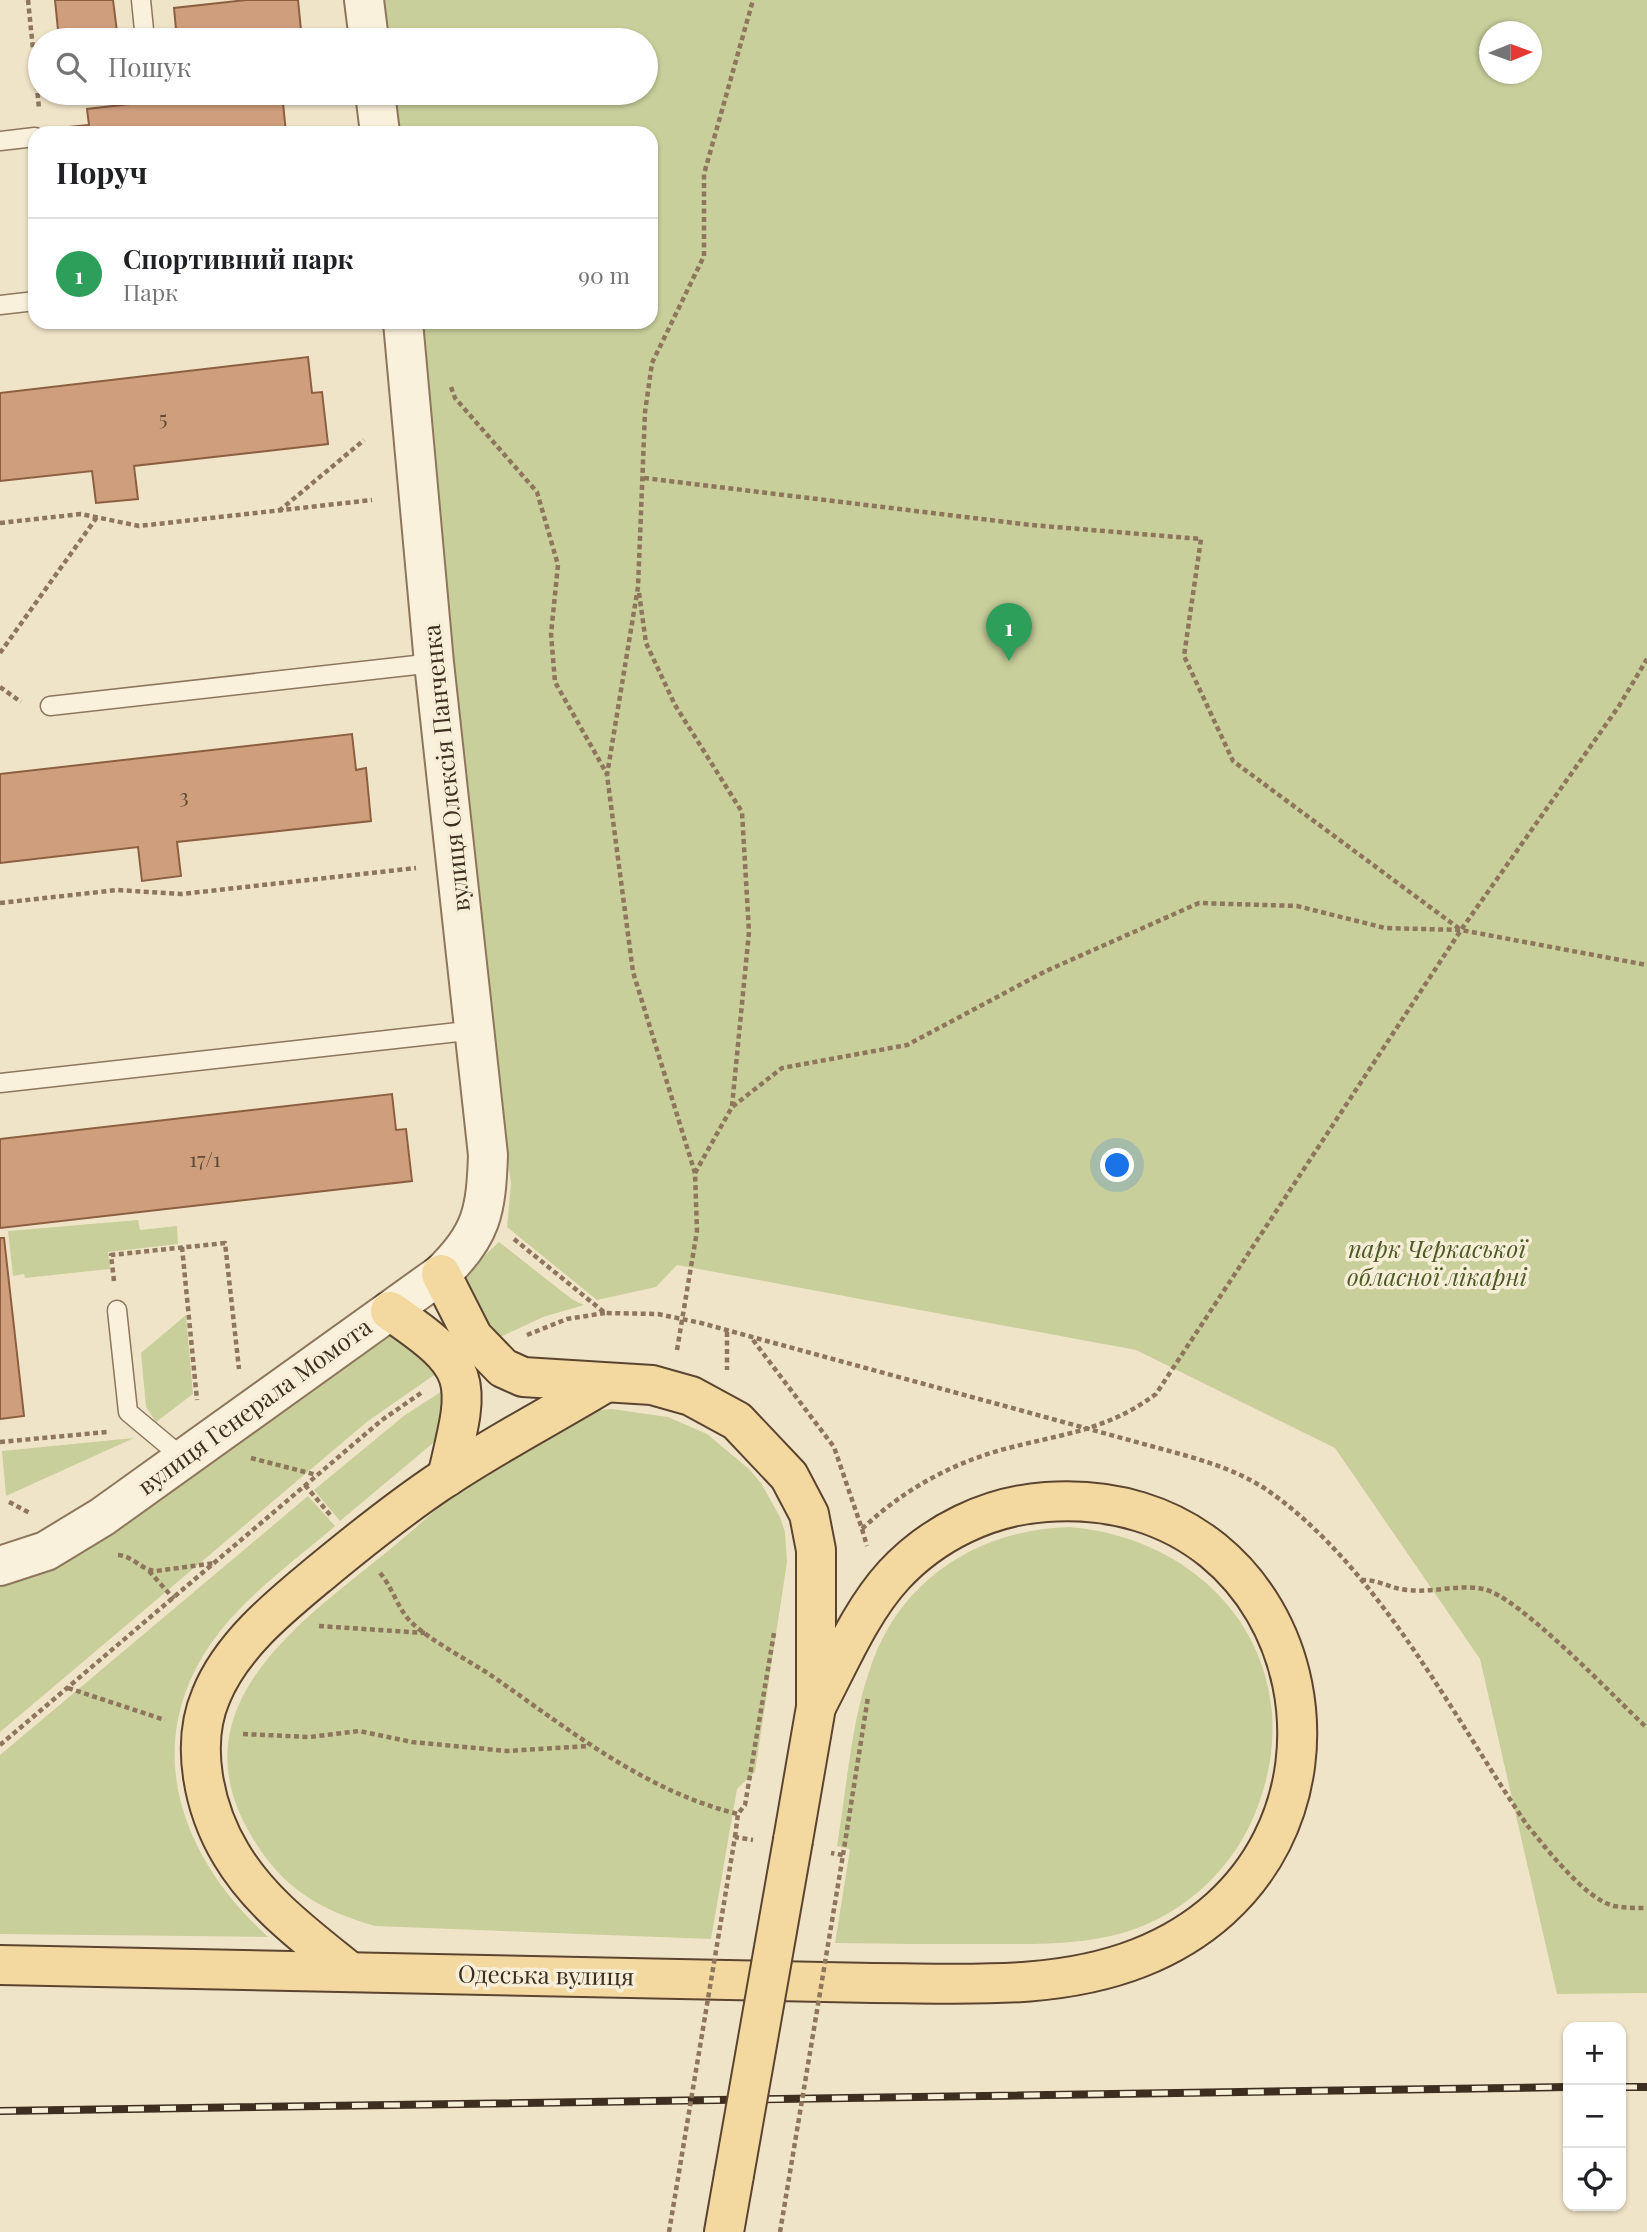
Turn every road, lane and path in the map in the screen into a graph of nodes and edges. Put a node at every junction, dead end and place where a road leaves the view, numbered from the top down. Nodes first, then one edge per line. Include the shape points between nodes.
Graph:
1 (28, 0) edge
2 (141, 0) edge
3 (364, 0) edge
4 (753, 0) edge
5 (30, 28) edge
6 (144, 28) edge
7 (368, 28) edge
8 (35, 105) edge
9 (376, 105) edge
10 (37, 126) edge
11 (379, 126) edge
12 (28, 131) edge
13 (0, 141) edge
14 (28, 301) edge
15 (0, 305) edge
16 (404, 329) edge
17 (446, 375) dead end
18 (364, 440) dead end
19 (644, 478) junction
20 (372, 500) dead end
21 (279, 511) junction
22 (97, 517) junction
23 (0, 523) edge
24 (638, 587) junction
25 (0, 653) edge
26 (1647, 659) edge
27 (434, 663) junction
28 (50, 706) dead end
29 (607, 775) junction
30 (417, 867) dead end
31 (0, 903) edge
32 (1461, 930) junction
33 (1647, 965) edge
34 (476, 1030) junction
35 (0, 1083) edge
36 (732, 1107) junction
37 (695, 1173) junction
38 (484, 1214) junction
39 (183, 1247) junction
40 (441, 1274) junction
41 (117, 1310) joint
42 (390, 1311) junction
43 (605, 1313) junction
44 (684, 1320) junction
45 (525, 1336) dead end
46 (753, 1340) junction
47 (239, 1369) dead end
48 (605, 1383) junction
49 (430, 1387) dead end
50 (197, 1401) dead end
51 (146, 1428) junction
52 (1091, 1429) junction
53 (0, 1442) edge
54 (190, 1453) junction
55 (318, 1475) junction
56 (447, 1477) junction
57 (305, 1485) junction
58 (347, 1534) junction
59 (113, 1555) dead end
60 (216, 1563) junction
61 (0, 1566) edge
62 (149, 1571) junction
63 (1361, 1580) junction
64 (174, 1599) junction
65 (268, 1620) junction
66 (775, 1623) dead end
67 (426, 1633) junction
68 (68, 1688) junction
69 (816, 1707) junction
70 (203, 1728) junction
71 (1647, 1728) edge
72 (0, 1745) edge
73 (589, 1746) junction
74 (738, 1814) junction
75 (1647, 1908) edge
76 (0, 1965) edge
77 (350, 1972) junction
78 (669, 2232) edge
79 (724, 2232) edge

1 - 5 path
2 - 6 lane
3 - 7 street
4 - 19 path via 704,174 704,256 652,363 645,412
8 - 10 path
9 - 11 street
12 - 13 lane
14 - 15 lane
16 - 27 street, вулиця Олексія Панченка
17 - 29 path via 455,398 537,492 558,565 551,634 555,682
18 - 21 path
19 - 24 path
19 - 32 path via 1031,526 1201,539 1184,656 1233,761
20 - 21 path
21 - 22 path via 139,526
22 - 23 path via 76,514
22 - 25 path
24 - 29 path
24 - 36 path via 646,643 675,705 742,811 749,932
26 - 32 path via 1619,706
27 - 28 lane
27 - 34 street, вулиця Олексія Панченка
29 - 37 path via 633,972
30 - 31 path via 182,894 117,890
32 - 33 path
32 - 36 path via 1385,928 1297,906 1199,902 1046,971 907,1045 782,1068
32 - 52 path via 1175,1369 1148,1400
34 - 35 lane
34 - 38 street, вулиця Олексія Панченка via 488,1156
36 - 37 path
37 - 44 path via 697,1231
38 - 40 street, вулиця Генерала Момота via 476,1234
38 - 43 path
39 - 41 path via 111,1255
39 - 47 path via 225,1243
39 - 50 path
40 - 42 street, вулиця Генерала Момота
40 - 48 main road via 472,1337 503,1368 523,1377
41 - 51 lane via 128,1412
42 - 54 street, вулиця Генерала Момота
42 - 56 main road via 444,1352 463,1389 463,1411
43 - 44 path via 658,1314
43 - 45 path via 567,1319
44 - 46 path
46 - 52 path
46 - 52 path via 834,1447 862,1528 900,1496 963,1463
48 - 56 main road
48 - 69 main road via 670,1389 717,1408 754,1436 789,1476 809,1514 814,1540
49 - 55 path
51 - 53 path
51 - 54 lane
52 - 63 path via 1202,1460 1249,1479 1293,1510
54 - 55 path
54 - 61 street, вулиця Генерала Момота via 75,1535 37,1555
55 - 57 path
56 - 58 main road
57 - 58 path
57 - 60 path
58 - 65 main road
58 - 67 path via 386,1580 405,1616
59 - 62 path via 130,1557
60 - 62 path
60 - 64 path
62 - 64 path
63 - 71 path via 1408,1590 1473,1588 1500,1595
63 - 75 path via 1542,1842 1603,1901
64 - 68 path
65 - 67 path
65 - 70 main road via 219,1680
66 - 74 path via 746,1805
67 - 73 path
68 - 70 path
68 - 72 path
69 - 77 main road, Одеська вулиця via 866,1613 894,1575 939,1537 974,1518 1037,1502 1087,1500 1135,1510 1202,1542 1260,1603 1293,1684 1299,1747 1287,1804 1255,1868 1224,1905 1158,1950 1092,1972 966,1983
69 - 79 main road, bridge
70 - 73 path via 290,1738 359,1731 412,1742 507,1751
70 - 77 main road via 209,1805 231,1855 283,1916
73 - 74 path via 634,1773
74 - 78 path, bridge
76 - 77 main road, Одеська вулиця

